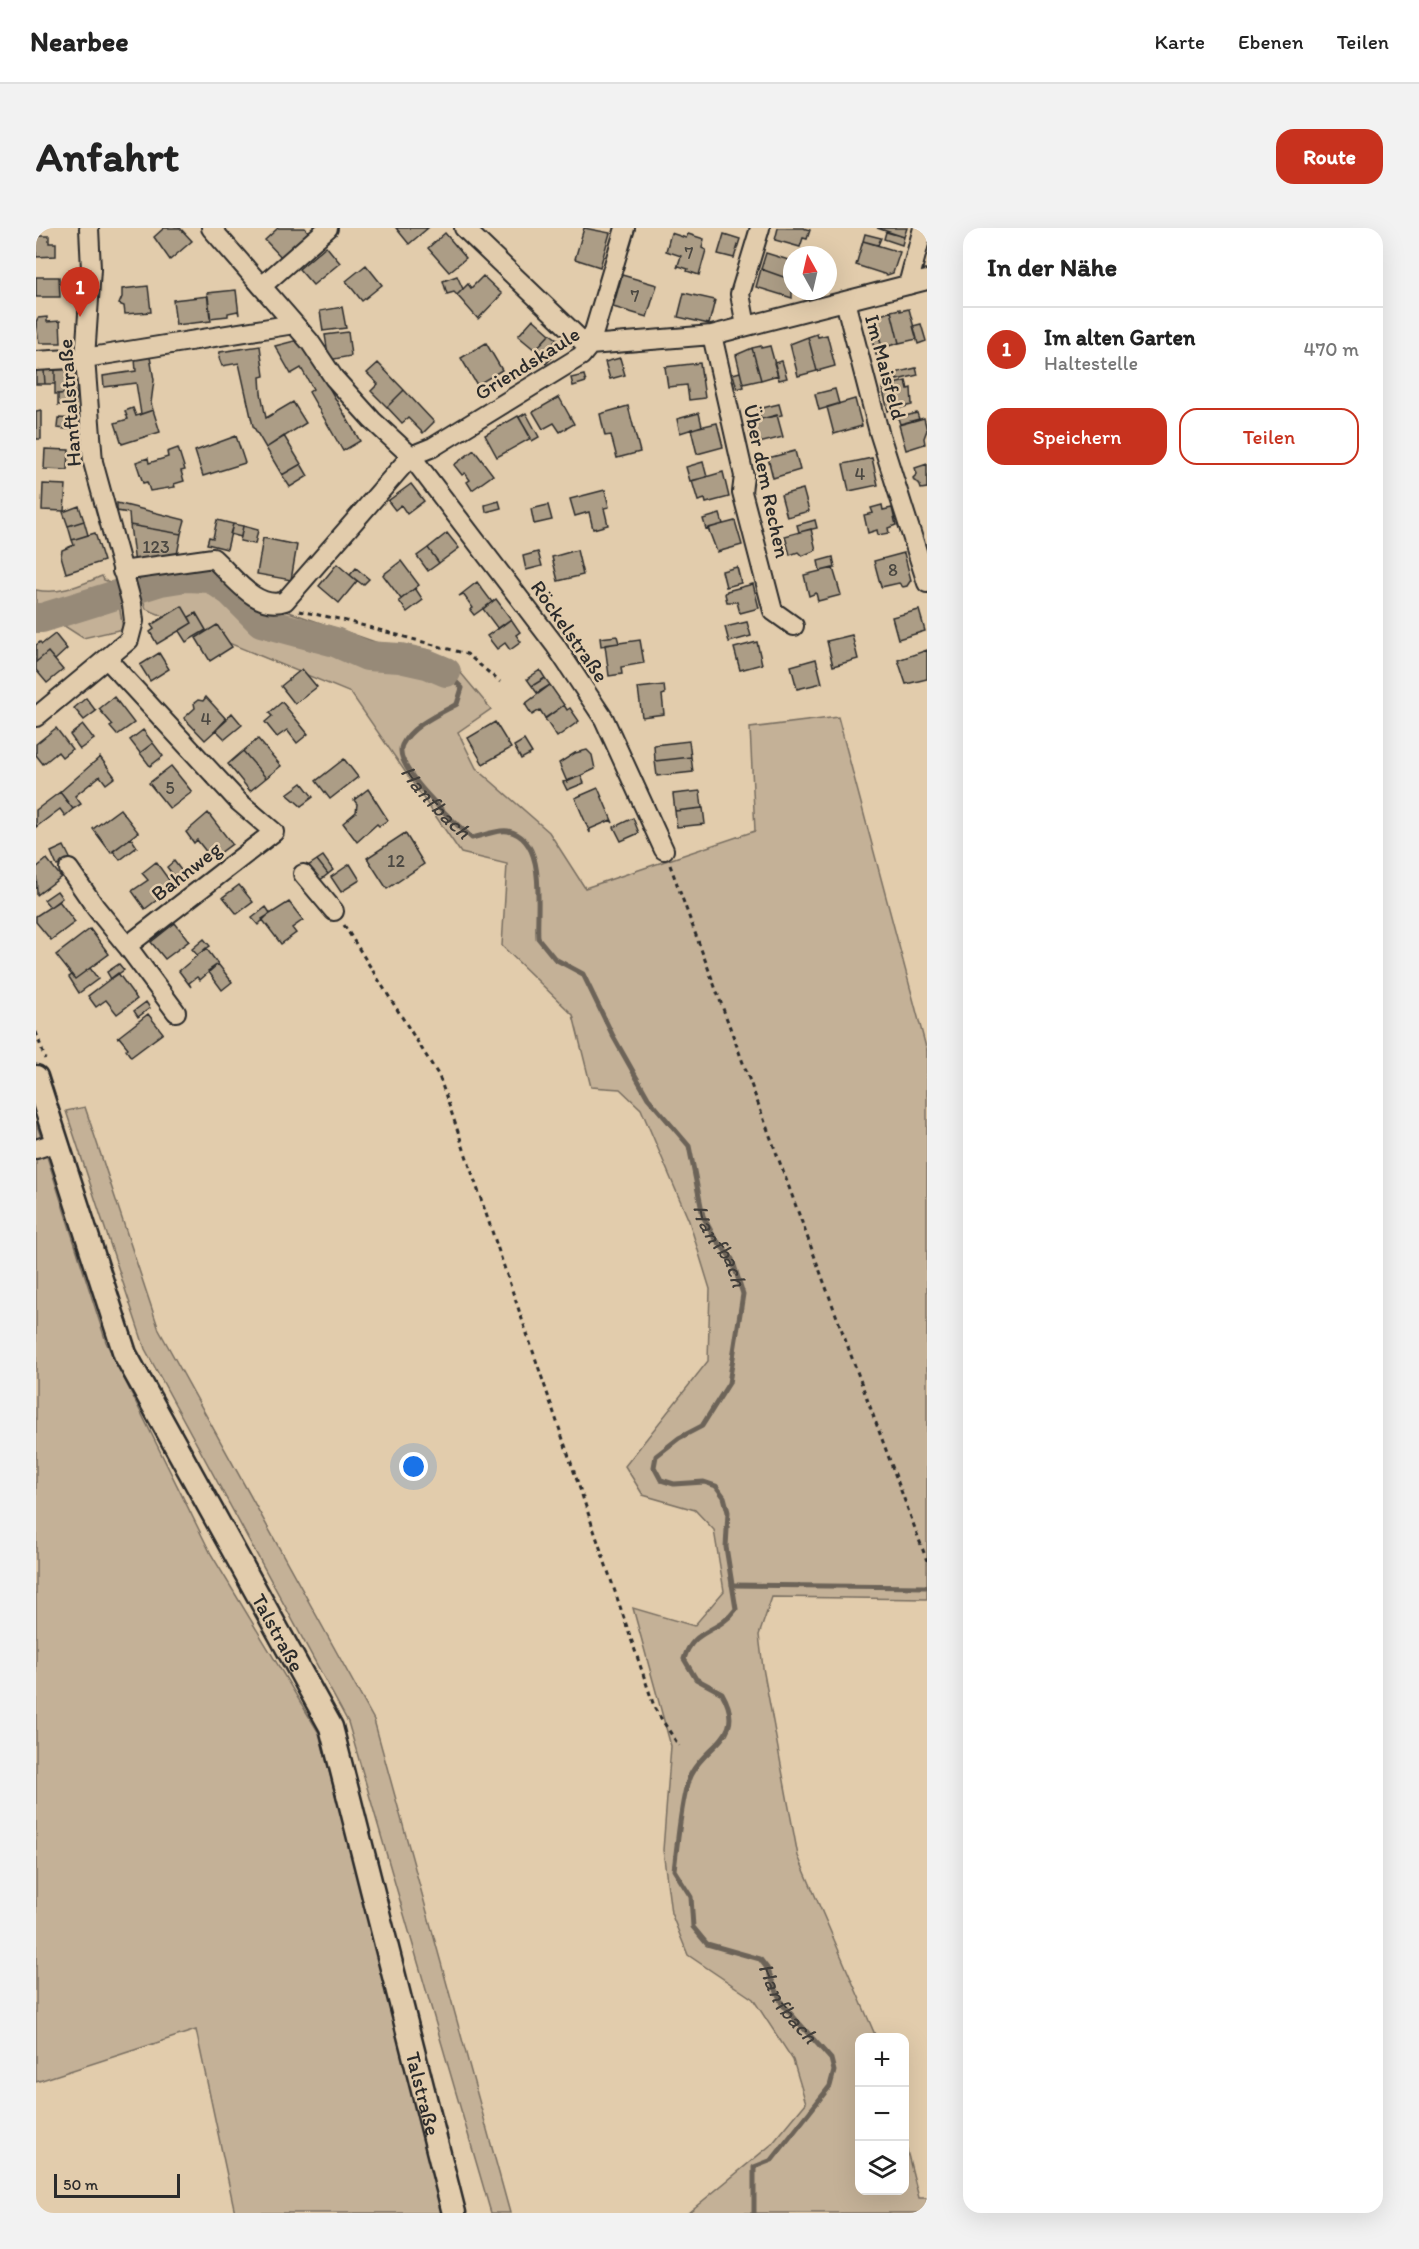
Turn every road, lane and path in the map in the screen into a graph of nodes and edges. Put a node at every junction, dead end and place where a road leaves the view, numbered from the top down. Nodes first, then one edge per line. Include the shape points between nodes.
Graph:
1 (89, 228) edge
2 (211, 228) edge
3 (328, 228) edge
4 (464, 228) edge
5 (625, 228) edge
6 (760, 228) edge
7 (923, 228) edge
8 (927, 280) edge
9 (908, 285) junction
10 (262, 286) junction
11 (845, 301) junction
12 (294, 324) junction
13 (746, 326) junction
14 (712, 335) junction
15 (590, 345) junction
16 (85, 358) junction
17 (36, 361) edge
18 (411, 456) junction
19 (124, 577) junction
20 (927, 583) edge
21 (285, 601) junction
22 (794, 626) dead end
23 (107, 660) junction
24 (500, 682) dead end
25 (36, 717) edge
26 (664, 850) joint
27 (69, 869) dead end
28 (303, 874) dead end
29 (334, 910) joint
30 (127, 946) junction
31 (176, 1012) dead end
32 (36, 1077) edge
33 (46, 1145) edge
34 (927, 1561) edge
35 (679, 1746) dead end
36 (454, 2213) edge

1 - 16 street, Hanftalstraße via 91,269
2 - 10 street, Röckelstraße
3 - 10 street
4 - 15 street
5 - 15 street
6 - 13 street via 740,294
7 - 9 street
8 - 9 street, Griendskaule
9 - 11 street, Griendskaule
10 - 12 street, Röckelstraße
11 - 13 street, Griendskaule
11 - 20 street, Im Maisfeld via 879,432
12 - 16 street
12 - 18 street, Röckelstraße via 334,378
13 - 14 street, Griendskaule
14 - 15 street, Griendskaule
14 - 22 street, Über dem Rechen via 744,476 742,492 773,611
15 - 18 street, Griendskaule via 572,363 433,447
16 - 17 street
16 - 19 street, Hanftalstraße via 93,462
18 - 21 street
18 - 26 street, Röckelstraße via 555,645 604,719
19 - 21 street via 213,558 261,602
19 - 23 street, Hanftalstraße via 135,621 129,640
21 - 24 path via 290,609 467,654
23 - 25 street, Hanftalstraße
23 - 30 street, Bahnweg via 239,802 274,832
26 - 34 path
27 - 30 street
28 - 29 street
29 - 35 path via 439,1076 655,1709
30 - 31 street
32 - 33 main road, Talstraße
33 - 36 main road, Talstraße via 125,1354 331,1727

